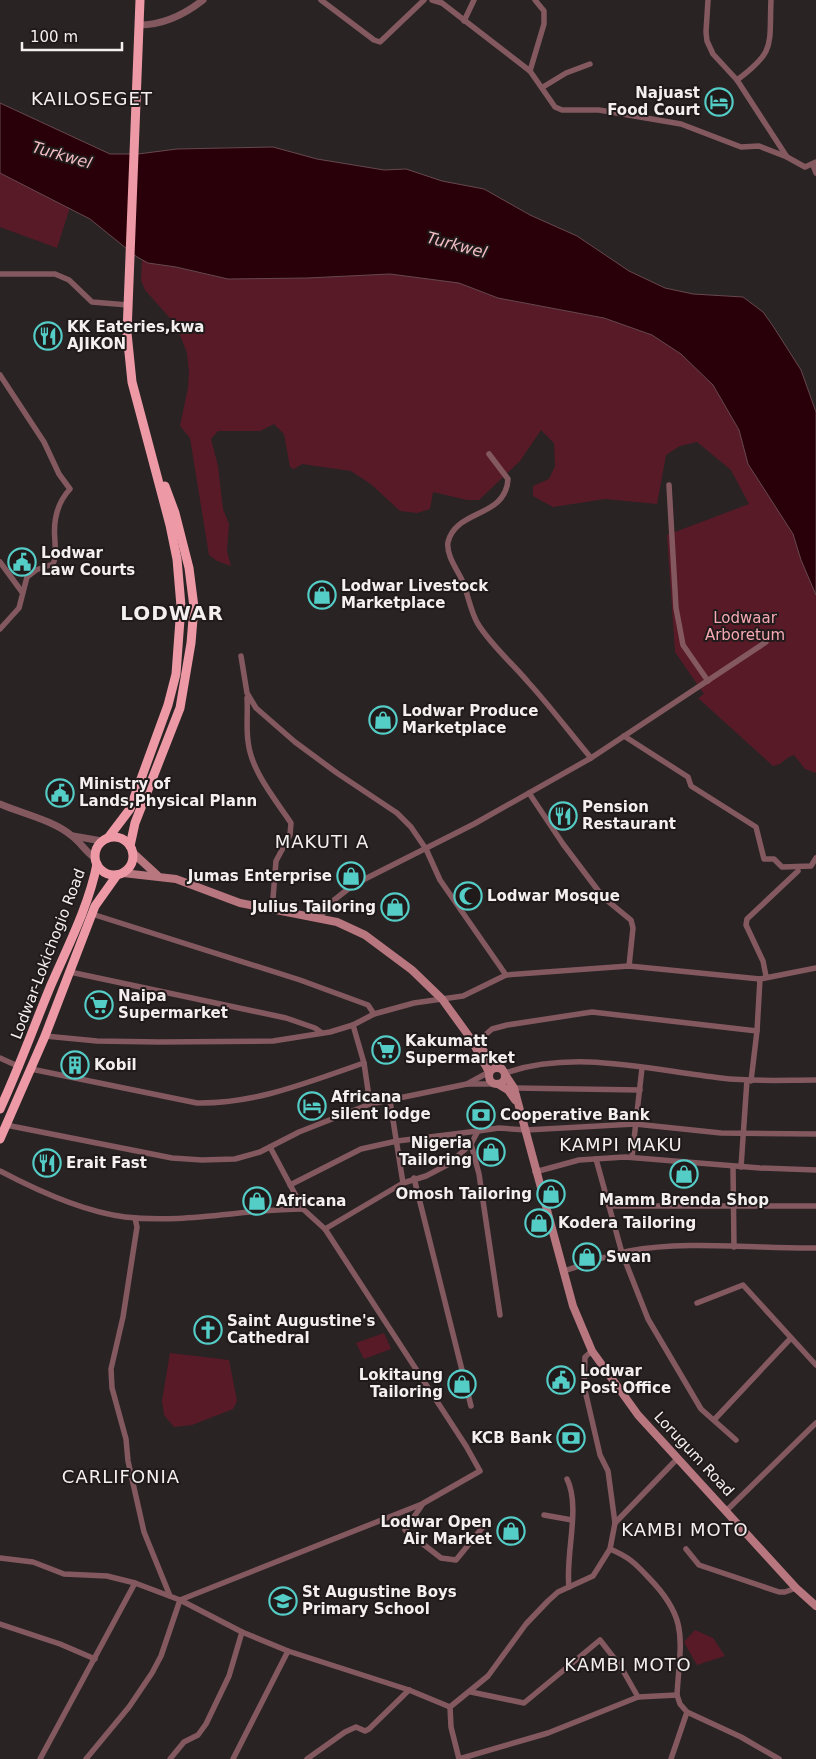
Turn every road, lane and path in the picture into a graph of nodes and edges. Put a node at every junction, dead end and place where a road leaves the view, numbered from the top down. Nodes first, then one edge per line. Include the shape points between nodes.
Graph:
1 (140, 0) edge
2 (204, 0) edge
3 (321, 0) edge
4 (424, 0) edge
5 (432, 0) edge
6 (474, 0) edge
7 (534, 0) edge
8 (708, 0) edge
9 (771, 0) edge
10 (464, 21) junction
11 (139, 25) junction
12 (590, 64) dead end
13 (530, 71) junction
14 (737, 80) junction
15 (543, 87) junction
16 (787, 157) junction
17 (815, 164) edge
18 (816, 173) edge
19 (0, 274) edge
20 (128, 305) junction
21 (0, 376) edge
22 (489, 454) dead end
23 (158, 475) junction
24 (669, 485) dead end
25 (0, 562) edge
26 (22, 592) junction
27 (0, 629) edge
28 (766, 642) dead end
29 (241, 656) dead end
30 (708, 681) junction
31 (247, 693) junction
32 (624, 736) junction
33 (591, 758) junction
34 (529, 793) junction
35 (0, 804) edge
36 (73, 836) junction
37 (105, 840) junction
38 (131, 849) junction
39 (426, 849) junction
40 (816, 858) edge
41 (96, 861) junction
42 (798, 872) dead end
43 (120, 874) junction
44 (157, 875) junction
45 (272, 911) junction
46 (92, 914) junction
47 (320, 918) junction
48 (629, 966) junction
49 (816, 968) edge
50 (70, 972) junction
51 (506, 974) junction
52 (763, 978) junction
53 (442, 999) junction
54 (374, 1014) junction
55 (353, 1025) junction
56 (758, 1031) junction
57 (322, 1033) junction
58 (45, 1036) junction
59 (473, 1041) junction
60 (0, 1058) edge
61 (364, 1063) junction
62 (20, 1067) junction
63 (642, 1068) junction
64 (31, 1069) junction
65 (489, 1072) junction
66 (505, 1073) junction
67 (816, 1080) edge
68 (749, 1081) junction
69 (468, 1084) junction
70 (497, 1084) junction
71 (514, 1088) junction
72 (640, 1090) junction
73 (390, 1101) junction
74 (370, 1104) junction
75 (517, 1104) junction
76 (0, 1109) edge
77 (636, 1124) junction
78 (6, 1125) junction
79 (526, 1130) junction
80 (478, 1131) junction
81 (745, 1133) junction
82 (816, 1134) edge
83 (0, 1139) edge
84 (397, 1141) junction
85 (471, 1144) junction
86 (270, 1147) junction
87 (632, 1157) junction
88 (596, 1159) junction
89 (732, 1166) junction
90 (741, 1167) junction
91 (816, 1170) edge
92 (0, 1171) edge
93 (535, 1172) junction
94 (414, 1178) junction
95 (403, 1183) junction
96 (290, 1185) junction
97 (609, 1206) junction
98 (732, 1206) junction
99 (816, 1206) edge
100 (303, 1209) junction
101 (135, 1218) junction
102 (325, 1229) junction
103 (734, 1247) junction
104 (816, 1248) edge
105 (622, 1253) junction
106 (564, 1271) junction
107 (697, 1303) dead end
108 (500, 1315) dead end
109 (790, 1339) junction
110 (592, 1351) junction
111 (816, 1365) edge
112 (471, 1406) dead end
113 (714, 1420) junction
114 (816, 1423) edge
115 (736, 1440) dead end
116 (677, 1459) junction
117 (567, 1479) dead end
118 (422, 1504) junction
119 (727, 1510) junction
120 (544, 1515) dead end
121 (572, 1520) junction
122 (488, 1522) dead end
123 (615, 1523) junction
124 (610, 1549) junction
125 (686, 1549) dead end
126 (0, 1558) edge
127 (135, 1583) junction
128 (569, 1587) junction
129 (796, 1588) junction
130 (170, 1596) junction
131 (180, 1600) junction
132 (816, 1606) edge
133 (0, 1624) edge
134 (242, 1632) junction
135 (288, 1651) junction
136 (95, 1659) junction
137 (410, 1690) junction
138 (471, 1692) junction
139 (677, 1695) junction
140 (638, 1697) junction
141 (450, 1707) junction
142 (686, 1712) junction
143 (90, 1758) edge
144 (674, 1758) edge
145 (40, 1759) edge
146 (170, 1759) edge
147 (233, 1759) edge
148 (307, 1759) edge
149 (459, 1759) edge
150 (779, 1759) edge

1 - 11 highway
2 - 11 street via 172,20
3 - 4 street via 380,42
5 - 10 street
6 - 10 street
7 - 13 street via 544,11 544,24
8 - 14 street via 707,41 713,54
9 - 14 street via 767,53
10 - 13 street
11 - 20 highway
12 - 15 street
13 - 15 street
14 - 16 street
15 - 16 street via 555,107 562,110 599,110 674,122 741,147 759,146
16 - 17 street via 805,167
17 - 18 street
19 - 20 street via 55,274 69,280 92,302
20 - 23 highway via 132,382
21 - 26 street via 44,442 70,489 58,510 54,534 55,560 52,566 30,574
22 - 33 street via 508,479 506,490 494,506 475,514 453,533 448,544 449,552 478,623
23 - 37 highway via 177,559 181,606 176,674 130,809
23 - 38 highway via 175,513 189,568 194,607 180,708 135,823
24 - 30 street via 676,608 683,645
25 - 26 street
26 - 27 street via 19,608
28 - 30 street
29 - 31 street
30 - 32 street
31 - 39 street via 273,725 337,774 397,813
31 - 45 street via 248,743 265,785 291,823 290,835 276,861
32 - 33 street
32 - 40 street via 688,777 691,786 756,827 764,859 774,859 782,867 811,866
33 - 34 street
34 - 39 street
34 - 48 street via 567,851 603,897 631,920
35 - 36 street
36 - 37 street
36 - 41 street
37 - 38 highway via 120,839
37 - 41 highway via 98,846
38 - 43 highway via 131,864
38 - 44 main road
39 - 47 street via 349,888 328,905
39 - 51 street via 440,880
41 - 43 highway via 105,873
41 - 62 highway, Lodwar-Lokichogio Road via 94,882
42 - 52 street via 747,919 746,925 763,960
43 - 44 main road
43 - 46 highway, Lodwar-Lokichogio Road
44 - 45 main road
45 - 47 main road
46 - 50 highway, Lodwar-Lokichogio Road
46 - 54 street via 300,980 368,1006
47 - 53 main road via 349,926 372,939
48 - 51 street
48 - 52 street
49 - 52 street
50 - 57 street via 286,1018
50 - 58 highway, Lodwar-Lokichogio Road
51 - 53 street via 463,996
52 - 56 street
53 - 54 street
53 - 59 main road
54 - 55 street
55 - 57 street
55 - 61 street
56 - 59 street via 592,1012 507,1025 492,1029
56 - 68 street
57 - 58 street via 274,1041 237,1042 97,1041
58 - 64 highway, Lodwar-Lokichogio Road
59 - 65 main road
59 - 66 main road
60 - 62 street
61 - 64 street via 264,1096 216,1103 197,1103
61 - 74 street
62 - 76 highway, Lodwar-Lokichogio Road
63 - 66 street via 568,1061 530,1065
63 - 68 street
63 - 72 street
64 - 78 highway, Lodwar-Lokichogio Road
65 - 66 main road via 495,1068
65 - 69 street
65 - 70 main road via 489,1078
66 - 70 main road via 505,1081
66 - 71 main road
67 - 68 street
68 - 81 street
69 - 70 street
69 - 73 street
70 - 75 main road via 508,1090
71 - 72 street
71 - 75 main road
72 - 77 street
73 - 74 street
73 - 84 street
74 - 86 street
75 - 79 main road, Lorugum Road
77 - 79 street
77 - 81 street
77 - 87 street
78 - 83 highway, Lodwar-Lokichogio Road
78 - 86 street via 172,1158 243,1158
79 - 80 street via 500,1128
79 - 93 main road, Lorugum Road
80 - 84 street
80 - 85 street
81 - 82 street
81 - 90 street
84 - 95 street
84 - 96 street via 361,1149
85 - 94 street via 441,1169
85 - 108 street
86 - 96 street
87 - 88 street
87 - 89 street
88 - 93 street via 579,1160
88 - 97 street
89 - 90 street
89 - 98 street
90 - 91 street
92 - 101 street via 38,1190 111,1214
93 - 106 main road, Lorugum Road
94 - 95 street
94 - 112 street
95 - 102 street
96 - 100 street
97 - 98 street
97 - 105 street
98 - 99 street
98 - 103 street
100 - 101 street
100 - 102 street
101 - 130 street via 137,1227 123,1317 111,1369 112,1388 126,1439 144,1532
102 - 118 street via 480,1468 476,1474
103 - 104 street
103 - 105 street via 647,1248
105 - 106 street
105 - 113 street via 648,1319 701,1408
106 - 110 main road, Lorugum Road via 578,1320
107 - 109 street via 743,1285
109 - 111 street
109 - 113 street
110 - 116 main road, Lorugum Road via 625,1399
110 - 123 street via 586,1357 584,1386 600,1455 608,1471
113 - 115 street
114 - 119 street
116 - 119 main road, Lorugum Road
116 - 123 street
117 - 121 street via 572,1488
118 - 122 street via 405,1530 441,1558 456,1560
118 - 131 street
119 - 129 main road, Lorugum Road
120 - 121 street
121 - 128 street via 567,1573
123 - 124 street
124 - 128 street via 594,1576
124 - 139 street via 628,1556 668,1597 676,1613 680,1623
125 - 129 street via 699,1565 779,1592
126 - 127 street via 33,1562 64,1574 107,1576
127 - 130 street
127 - 136 street
128 - 138 street via 558,1592 533,1616 488,1676
129 - 132 main road, Lorugum Road
130 - 131 street
131 - 134 street
131 - 143 street via 152,1673
133 - 136 street
134 - 135 street
134 - 146 street via 229,1676 206,1724
135 - 137 street
135 - 147 street
136 - 145 street
137 - 141 street
137 - 148 street via 370,1729 356,1727
138 - 140 street via 524,1703 600,1640
138 - 141 street
139 - 140 street
139 - 142 street
140 - 149 street via 548,1733
141 - 149 street via 450,1727
142 - 144 street
142 - 150 street via 741,1736

